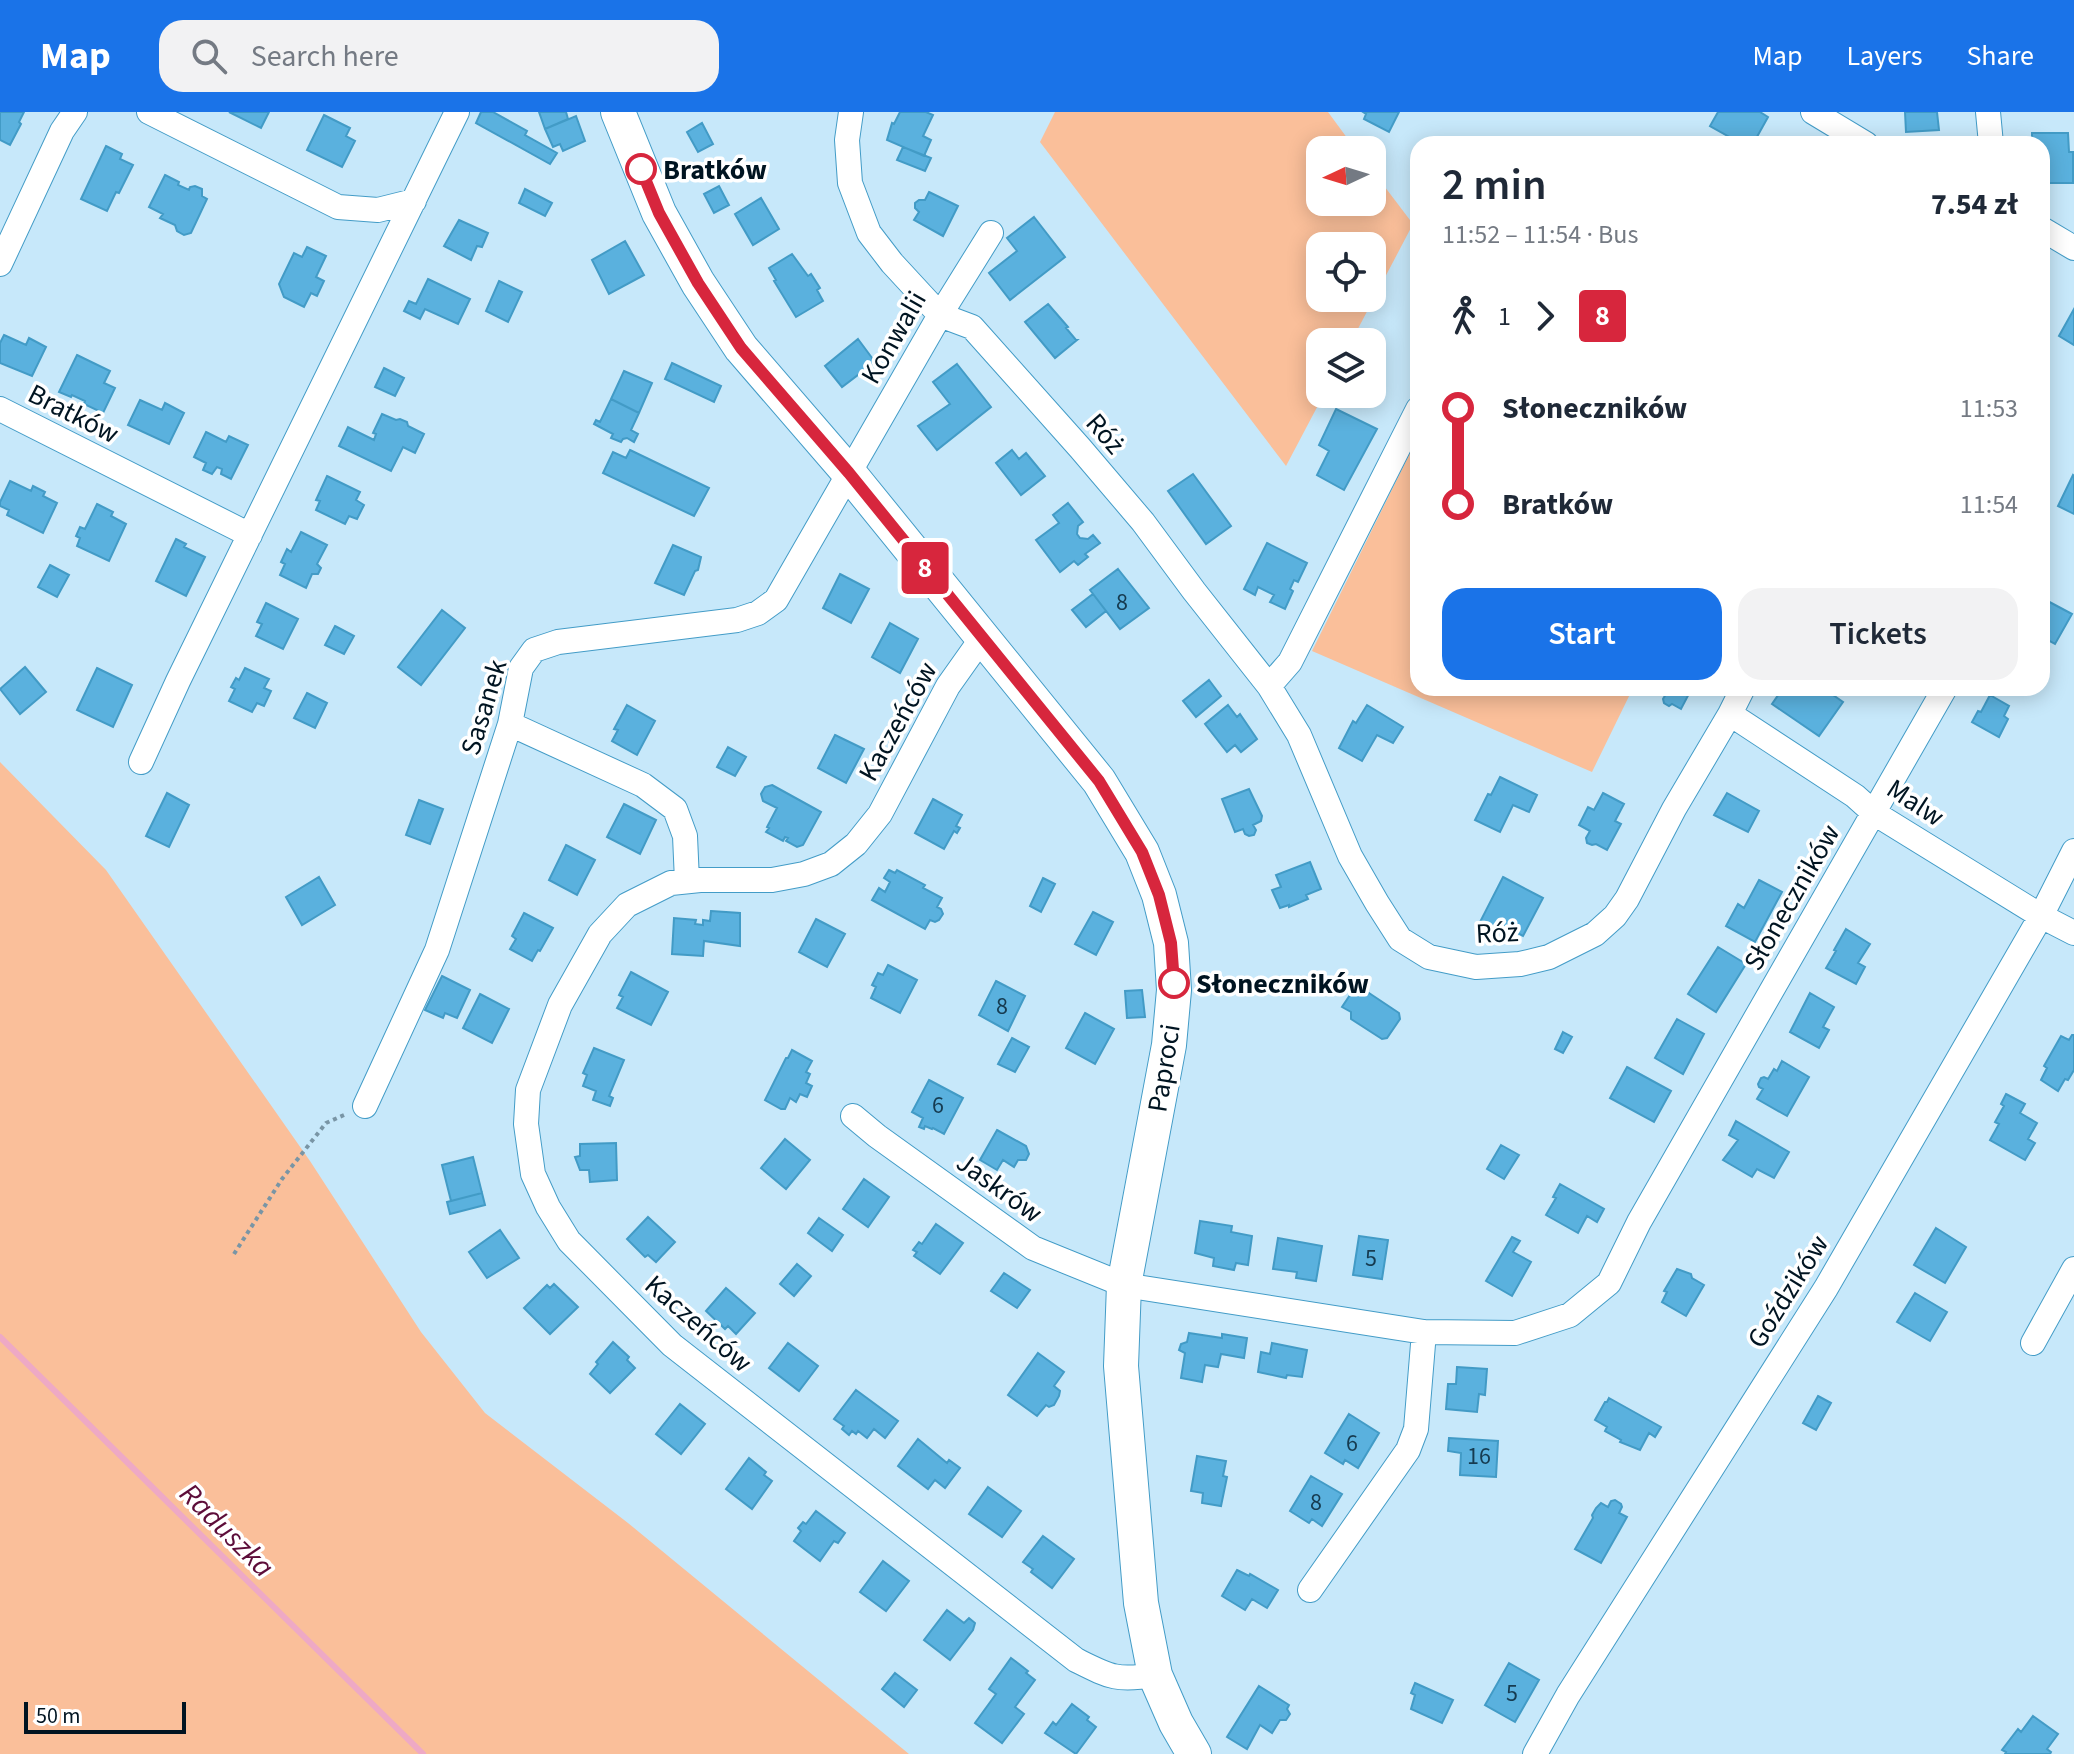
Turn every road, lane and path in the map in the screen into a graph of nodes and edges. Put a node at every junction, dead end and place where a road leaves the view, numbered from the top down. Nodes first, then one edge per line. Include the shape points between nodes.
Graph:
1 (75, 112) edge
2 (149, 112) edge
3 (457, 112) edge
4 (618, 112) edge
5 (851, 112) edge
6 (1813, 112) edge
7 (1988, 112) edge
8 (1853, 136) edge
9 (1990, 136) edge
10 (414, 201) junction
11 (991, 233) dead end
12 (2050, 234) edge
13 (2074, 248) edge
14 (0, 264) edge
15 (940, 315) junction
16 (0, 409) edge
17 (1410, 425) edge
18 (849, 473) junction
19 (250, 535) junction
20 (982, 638) junction
21 (1269, 686) junction
22 (1739, 696) edge
23 (1940, 696) edge
24 (1730, 714) junction
25 (510, 724) junction
26 (141, 762) dead end
27 (1874, 813) junction
28 (2074, 851) edge
29 (687, 881) junction
30 (2041, 916) junction
31 (2074, 933) edge
32 (365, 1106) joint
33 (853, 1116) dead end
34 (234, 1254) dead end
35 (2074, 1269) edge
36 (1124, 1285) junction
37 (1424, 1332) junction
38 (2033, 1343) dead end
39 (1310, 1590) dead end
40 (1155, 1675) junction
41 (1194, 1754) edge
42 (1535, 1754) edge

1 - 14 street
2 - 10 street via 338,207 378,210
3 - 10 street
4 - 18 street, Paproci via 659,213 698,283 741,348
5 - 15 street via 850,183 869,233
6 - 8 street
7 - 9 street
10 - 19 street
11 - 15 street, Konwalii
12 - 13 street
15 - 18 street, Konwalii
15 - 21 street, Róż via 972,327 1080,448
16 - 19 street, Bratków
17 - 21 street via 1290,662
18 - 20 street, Paproci
18 - 25 street, Sasanek via 776,600 737,620 558,642 534,650 521,668
19 - 26 street
20 - 29 street, Kaczeńców via 948,686 880,814 856,844 831,864 804,874 772,880
20 - 36 street, Paproci via 1099,781 1142,852 1171,943 1169,1045
21 - 24 street, Róż via 1299,735 1350,856 1400,939 1429,957 1476,967 1549,957 1595,934 1615,916
22 - 24 street, Róż
23 - 27 street, Słoneczników
24 - 27 street, Malw
25 - 29 street via 643,785 675,809 685,836
25 - 32 street, Sasanek via 437,950
27 - 30 street, Malw
27 - 37 street, Słoneczników via 1609,1283 1570,1315 1515,1333
28 - 30 street, Goździków
29 - 40 street, Kaczeńców via 671,883 627,905 600,934 560,1005 528,1090 526,1113 533,1174 548,1207 569,1241 672,1345 1076,1660 1108,1676
30 - 31 street, Malw
30 - 42 street, Goździków via 1826,1288
32 - 34 path via 326,1123
33 - 36 street, Jaskrów via 1033,1248
35 - 38 street
36 - 37 street, Słoneczników
36 - 40 street, Paproci via 1121,1366 1128,1464 1141,1603
37 - 39 street via 1416,1429 1408,1450
40 - 41 street, Paproci

